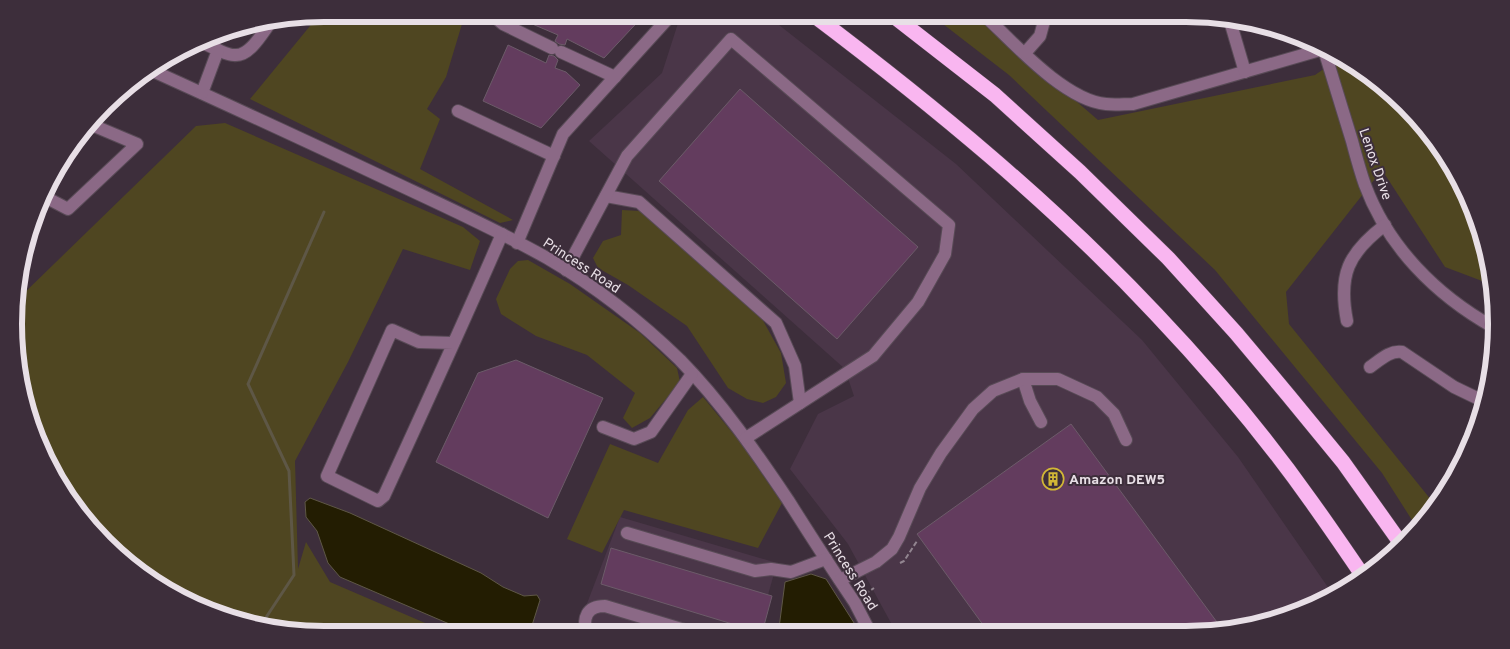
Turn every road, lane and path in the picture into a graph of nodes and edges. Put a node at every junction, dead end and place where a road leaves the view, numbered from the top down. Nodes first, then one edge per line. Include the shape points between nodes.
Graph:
1 (500, 22) edge
2 (665, 22) edge
3 (822, 22) edge
4 (901, 22) edge
5 (992, 22) edge
6 (1044, 22) edge
7 (1231, 26) edge
8 (266, 28) edge
9 (208, 45) edge
10 (218, 50) junction
11 (1314, 52) edge
12 (1025, 53) junction
13 (1328, 59) edge
14 (1245, 72) junction
15 (157, 73) edge
16 (615, 77) junction
17 (202, 93) junction
18 (458, 111) dead end
19 (96, 127) edge
20 (554, 156) junction
21 (606, 196) junction
22 (50, 199) edge
23 (1385, 225) junction
24 (502, 234) junction
25 (517, 242) junction
26 (566, 270) junction
27 (1347, 320) dead end
28 (1488, 324) edge
29 (453, 343) junction
30 (1370, 367) dead end
31 (692, 374) junction
32 (1023, 379) junction
33 (1478, 399) edge
34 (800, 402) junction
35 (1041, 422) dead end
36 (603, 427) dead end
37 (746, 438) junction
38 (1126, 440) dead end
39 (627, 533) dead end
40 (1398, 539) edge
41 (917, 541) dead end
42 (826, 559) junction
43 (900, 563) dead end
44 (1360, 571) edge
45 (840, 580) junction
46 (874, 588) dead end
47 (865, 594) dead end
48 (585, 626) edge
49 (671, 626) edge
50 (867, 626) edge

1 - 16 street
2 - 16 street
3 - 44 highway via 1012,174 1119,275 1242,412 1311,500
4 - 40 highway via 995,95 1168,258 1294,402 1348,469
5 - 12 street
6 - 12 street via 1040,36
7 - 14 street
8 - 10 street via 255,44 242,54
9 - 10 street
10 - 17 street
11 - 14 street
12 - 14 street via 1079,96 1105,104 1133,104
13 - 23 street, Lenox Drive via 1365,185
15 - 17 street, Princess Road
16 - 20 street via 563,134
17 - 24 street, Princess Road
18 - 20 street
19 - 22 street via 137,144 68,208
20 - 25 street
21 - 26 street
21 - 34 street via 639,202 776,323 795,366
21 - 34 street via 628,156 731,39 949,225 945,254 913,309 873,356
23 - 27 street via 1360,246 1351,260 1344,287
23 - 28 street, Lenox Drive via 1424,276 1452,301
24 - 25 street, Princess Road
24 - 29 street
25 - 26 street, Princess Road
26 - 31 street, Princess Road via 647,330
29 - 29 street via 384,496 378,502 327,476 392,330 419,342
30 - 33 street via 1391,352 1402,352 1454,387
31 - 36 street via 651,432 634,439
31 - 37 street, Princess Road
32 - 35 street
32 - 38 street via 1058,379 1097,397 1114,414
32 - 45 street via 993,391 973,409 941,452 920,488 892,549 876,562
34 - 37 street
37 - 42 street, Princess Road
39 - 42 street via 755,571 791,572
41 - 43 path
42 - 45 street, Princess Road
45 - 50 street, Princess Road
46 - 47 path
48 - 49 street via 587,613 596,606

